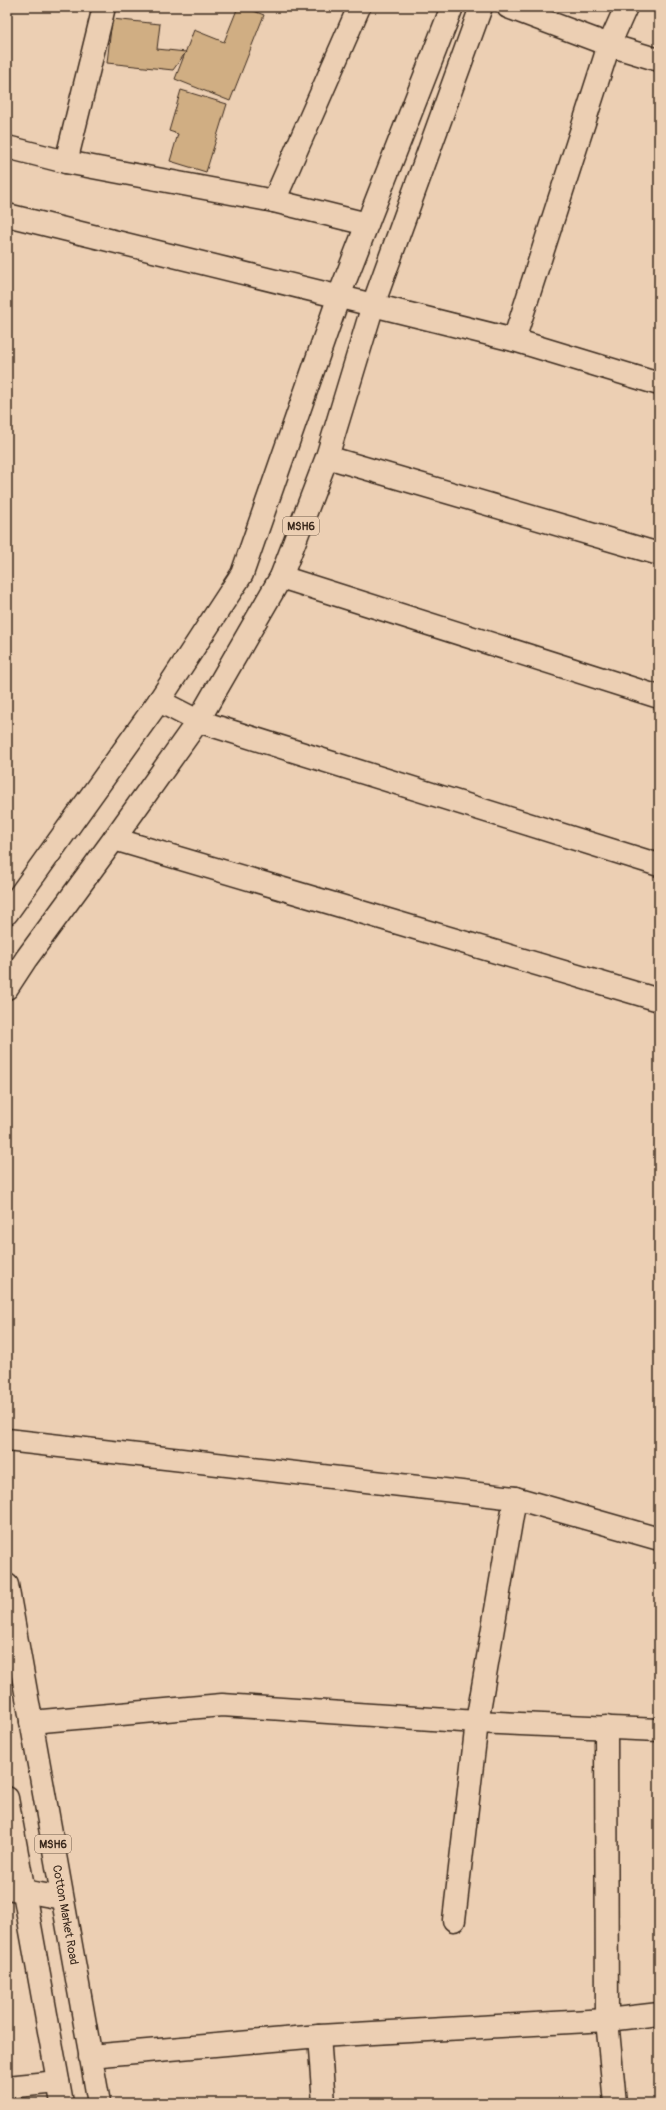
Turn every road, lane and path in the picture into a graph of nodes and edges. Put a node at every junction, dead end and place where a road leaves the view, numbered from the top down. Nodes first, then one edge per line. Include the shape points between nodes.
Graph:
1 (104, 7) edge
2 (358, 7) edge
3 (452, 7) edge
4 (481, 7) edge
5 (508, 7) edge
6 (626, 7) edge
7 (609, 45) junction
8 (659, 60) edge
9 (7, 147) edge
10 (66, 162) junction
11 (274, 201) junction
12 (7, 215) edge
13 (367, 224) junction
14 (339, 296) junction
15 (373, 305) junction
16 (514, 340) junction
17 (659, 384) edge
18 (327, 457) junction
19 (659, 554) edge
20 (281, 578) junction
21 (659, 697) edge
22 (159, 701) junction
23 (198, 721) junction
24 (114, 839) junction
25 (659, 865) edge
26 (7, 912) edge
27 (7, 988) edge
28 (659, 1000) edge
29 (7, 1440) edge
30 (515, 1498) junction
31 (659, 1540) edge
32 (7, 1585) edge
33 (31, 1722) junction
34 (477, 1722) junction
35 (606, 1727) junction
36 (659, 1730) edge
37 (7, 1798) edge
38 (16, 1890) edge
39 (62, 1898) junction
40 (454, 1920) dead end
41 (659, 2014) edge
42 (607, 2020) junction
43 (319, 2036) junction
44 (90, 2056) junction
45 (58, 2082) junction
46 (7, 2087) edge
47 (62, 2103) edge
48 (99, 2103) edge
49 (324, 2103) edge
50 (615, 2103) edge

1 - 10 street
2 - 11 street
3 - 13 street
4 - 15 street, MSH6
5 - 7 street
6 - 7 street
7 - 8 street
7 - 16 street
9 - 10 street
10 - 11 street
11 - 13 street
12 - 14 street
13 - 14 street
14 - 15 street
14 - 22 street via 242,574
15 - 16 street
15 - 18 street, MSH6
16 - 17 street
18 - 19 street
18 - 20 street, MSH6
20 - 21 street
20 - 23 street, MSH6
22 - 23 street
22 - 26 street
23 - 24 street, MSH6
23 - 25 street
24 - 27 street, MSH6
24 - 28 street
29 - 30 street
30 - 31 street
30 - 34 street
32 - 33 street, Cotton Market Road / MSH6
33 - 34 street via 222,1705
33 - 39 street, Cotton Market Road / MSH6
34 - 35 street
34 - 40 street
35 - 36 street
35 - 42 street
37 - 38 street, MSH6
38 - 39 street
38 - 45 street, MSH6
39 - 44 street, Cotton Market Road / MSH6
41 - 42 street
42 - 43 street
42 - 50 street
43 - 44 street
43 - 49 street
44 - 48 street, Cotton Market Road / MSH6
45 - 46 street
45 - 47 street, MSH6

